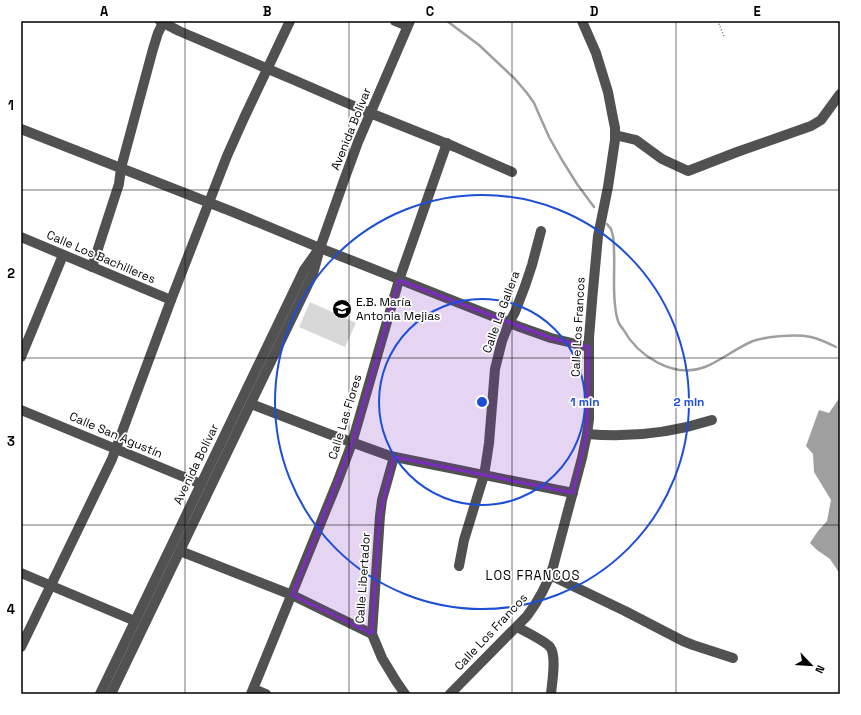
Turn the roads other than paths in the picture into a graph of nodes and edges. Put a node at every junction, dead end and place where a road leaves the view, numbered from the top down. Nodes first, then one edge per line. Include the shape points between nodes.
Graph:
1 (162, 21) edge
2 (290, 21) edge
3 (395, 21) edge
4 (582, 21) edge
5 (408, 24) edge
6 (268, 69) junction
7 (840, 94) edge
8 (370, 113) junction
9 (21, 129) edge
10 (615, 135) junction
11 (447, 143) junction
12 (121, 168) junction
13 (512, 172) dead end
14 (209, 202) junction
15 (541, 231) dead end
16 (21, 237) edge
17 (320, 248) junction
18 (63, 255) junction
19 (92, 267) junction
20 (399, 280) junction
21 (171, 300) junction
22 (509, 323) junction
23 (589, 347) junction
24 (21, 357) edge
25 (251, 404) junction
26 (21, 410) edge
27 (712, 420) dead end
28 (587, 434) junction
29 (352, 442) junction
30 (116, 449) junction
31 (394, 457) junction
32 (484, 475) junction
33 (201, 484) junction
34 (573, 493) junction
35 (180, 551) junction
36 (459, 566) dead end
37 (21, 573) edge
38 (550, 575) junction
39 (51, 586) junction
40 (292, 595) junction
41 (135, 621) junction
42 (517, 627) junction
43 (372, 634) junction
44 (21, 647) edge
45 (734, 658) dead end
46 (252, 691) edge
47 (100, 694) edge
48 (111, 694) edge
49 (266, 694) edge
50 (405, 694) edge
51 (450, 694) edge
52 (551, 694) edge

1 - 6 street via 179,31
1 - 12 street
2 - 6 street
3 - 5 street
4 - 10 street, Calle Los Francos via 606,84
5 - 8 street, Avenida Bolívar
6 - 8 street
6 - 14 street via 227,156
7 - 10 street via 821,120 810,126 688,171 662,159 636,140
8 - 11 street
8 - 17 street, Avenida Bolívar
9 - 12 street
10 - 23 street, Calle Los Francos via 598,236
11 - 13 street
11 - 20 street, Calle Las Flores
12 - 14 street
12 - 19 street via 119,184
14 - 17 street
14 - 21 street
15 - 22 street, Calle La Gallera via 526,286
16 - 18 street, Calle Los Bachilleres
17 - 20 street
17 - 25 street, Avenida Bolívar via 313,274
17 - 33 street, Avenida Bolívar via 304,270
18 - 19 street, Calle Los Bachilleres
18 - 24 street
19 - 21 street, Calle Los Bachilleres
20 - 22 street
20 - 29 street, Calle Las Flores
21 - 30 street
22 - 23 street via 551,338
22 - 32 street, Calle La Gallera via 495,369
23 - 28 street, Calle Los Francos
25 - 29 street
25 - 35 street, Avenida Bolívar
26 - 30 street, Calle San Agustín
27 - 28 street via 677,430 636,435
28 - 34 street, Calle Los Francos
29 - 31 street
29 - 40 street, Calle Las Flores
30 - 33 street, Calle San Agustín
30 - 39 street
31 - 32 street
31 - 43 street, Calle Libertador via 380,516
32 - 34 street
32 - 36 street, Calle La Gallera via 464,540
33 - 41 street, Avenida Bolívar
34 - 38 street, Calle Los Francos
35 - 40 street
35 - 48 street, Avenida Bolívar
37 - 39 street
38 - 42 street, Calle Los Francos via 536,605
38 - 45 street via 682,641
39 - 41 street
39 - 44 street
40 - 43 street
40 - 46 street, Calle Las Flores
41 - 47 street, Avenida Bolívar
42 - 51 street, Calle Los Francos
42 - 52 street via 546,643 550,648 553,655
43 - 50 street, Calle Libertador via 382,658
46 - 49 street

